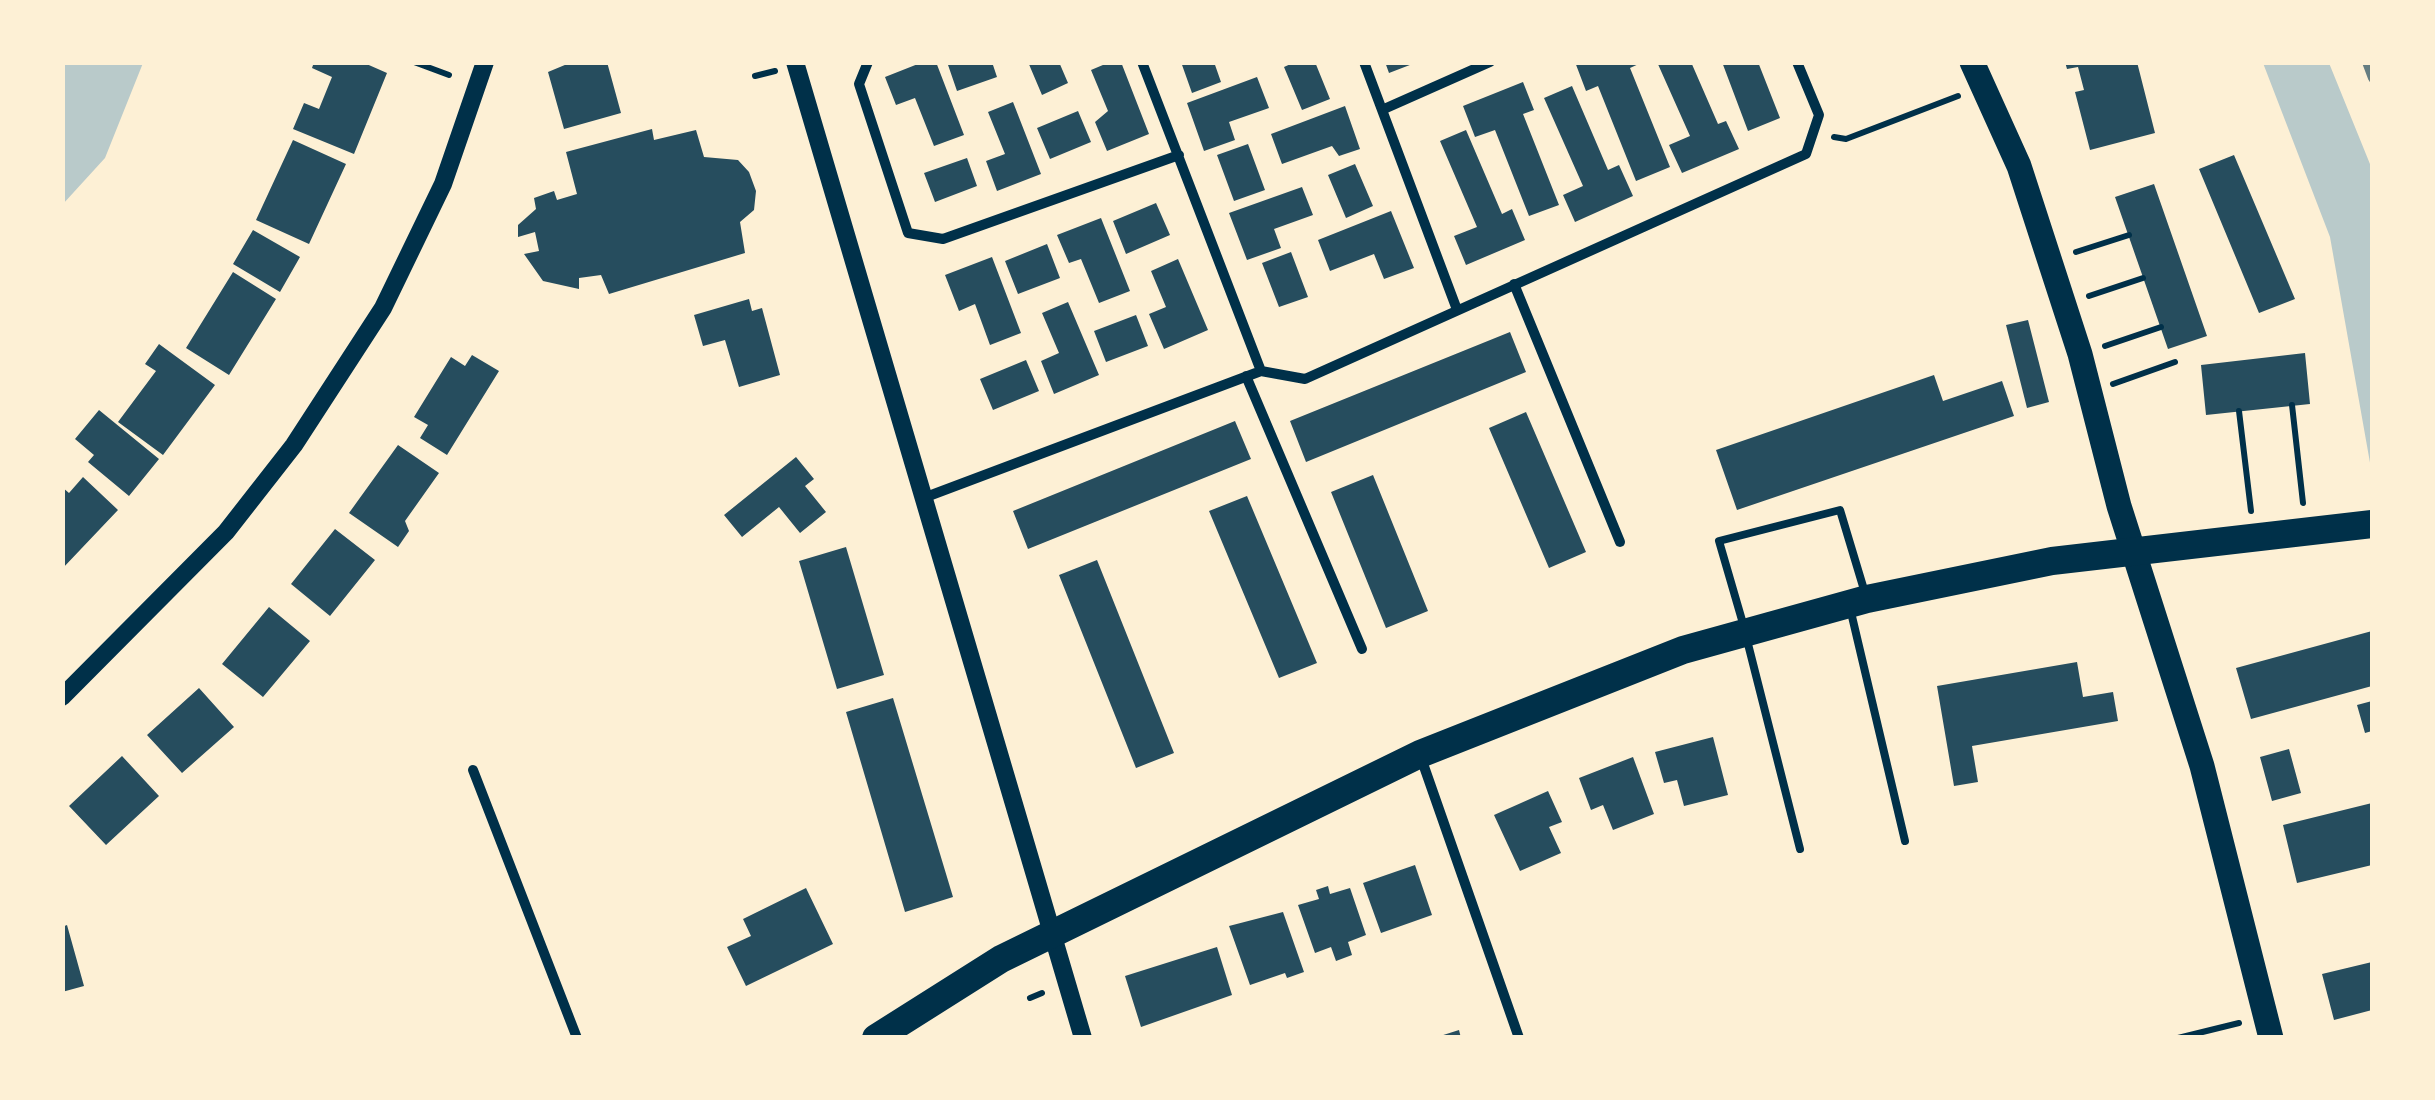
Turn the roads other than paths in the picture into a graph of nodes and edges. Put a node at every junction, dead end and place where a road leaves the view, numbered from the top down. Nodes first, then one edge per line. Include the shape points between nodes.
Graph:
1 (485, 62) edge
2 (795, 62) edge
3 (868, 62) edge
4 (1142, 62) edge
5 (1364, 62) edge
6 (1490, 62) edge
7 (1797, 62) edge
8 (1977, 74) edge
9 (1384, 109) junction
10 (1179, 155) junction
11 (1514, 284) junction
12 (1456, 307) junction
13 (1262, 371) junction
14 (1246, 376) junction
15 (926, 496) junction
16 (2372, 524) edge
17 (1620, 542) dead end
18 (2134, 548) junction
19 (1858, 601) junction
20 (1745, 631) junction
21 (1362, 649) dead end
22 (62, 696) edge
23 (1420, 754) junction
24 (473, 770) dead end
25 (1906, 841) dead end
26 (1800, 849) dead end
27 (1053, 934) junction
28 (2268, 1027) edge
29 (577, 1038) edge
30 (876, 1038) edge
31 (1083, 1038) edge
32 (1519, 1038) edge

1 - 22 street via 443,184 383,308 294,445 226,532
2 - 15 street
3 - 10 street via 859,84 908,233 943,239
4 - 10 street
5 - 9 street
6 - 9 street
7 - 11 street via 1819,115 1806,154
8 - 18 main road via 2019,166 2051,260
9 - 12 street
10 - 13 street
11 - 12 street
11 - 17 street
12 - 13 street via 1305,378
13 - 14 street
14 - 15 street
14 - 21 street
15 - 27 street
16 - 18 highway
18 - 19 highway
18 - 28 main road via 2202,766
19 - 20 highway
19 - 20 lane via 1840,510 1719,541
19 - 25 lane
20 - 23 highway via 1590,683
20 - 26 lane
23 - 27 highway
23 - 32 street
24 - 29 street
27 - 30 highway via 984,968
27 - 31 street

